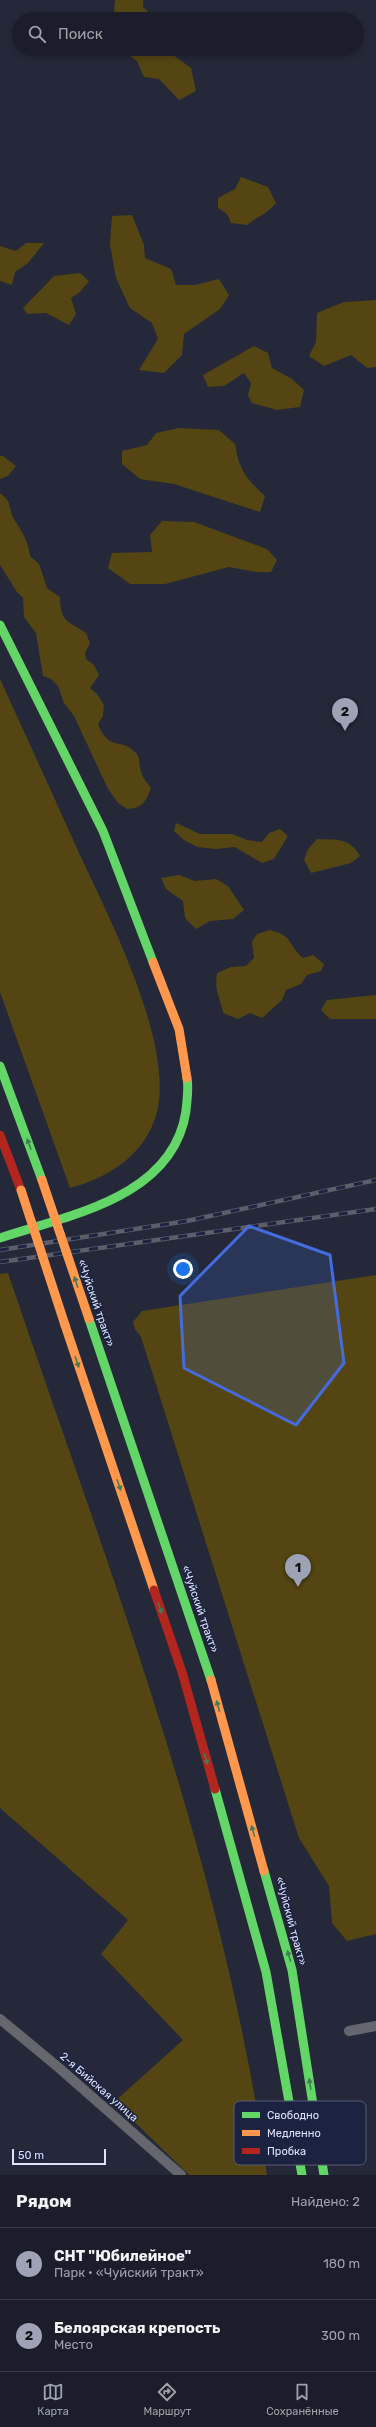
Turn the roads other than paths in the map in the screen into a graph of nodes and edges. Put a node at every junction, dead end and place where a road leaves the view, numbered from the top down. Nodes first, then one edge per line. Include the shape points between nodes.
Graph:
1 (0, 625) edge
2 (0, 1066) edge
3 (0, 1135) edge
4 (0, 1238) edge
5 (0, 2019) edge
6 (376, 2026) edge
7 (349, 2031) dead end
8 (290, 2101) edge
9 (312, 2101) edge
10 (300, 2165) edge
11 (301, 2165) edge
12 (322, 2165) edge
13 (181, 2175) edge
14 (296, 2175) edge
15 (302, 2175) edge
16 (324, 2175) edge

1 - 4 highway via 103,831 179,1029 189,1088 179,1137 172,1150 145,1181 109,1202
9 -> 2 highway, «Чуйский тракт», bridge via 292,1970 207,1667 42,1180
3 -> 8 highway, bridge via 21,1190 186,1687 266,1972
5 - 13 street, 2-я Бийская улица
6 - 7 street
10 - 14 highway
11 - 15 highway
16 -> 12 highway, «Чуйский тракт», bridge

